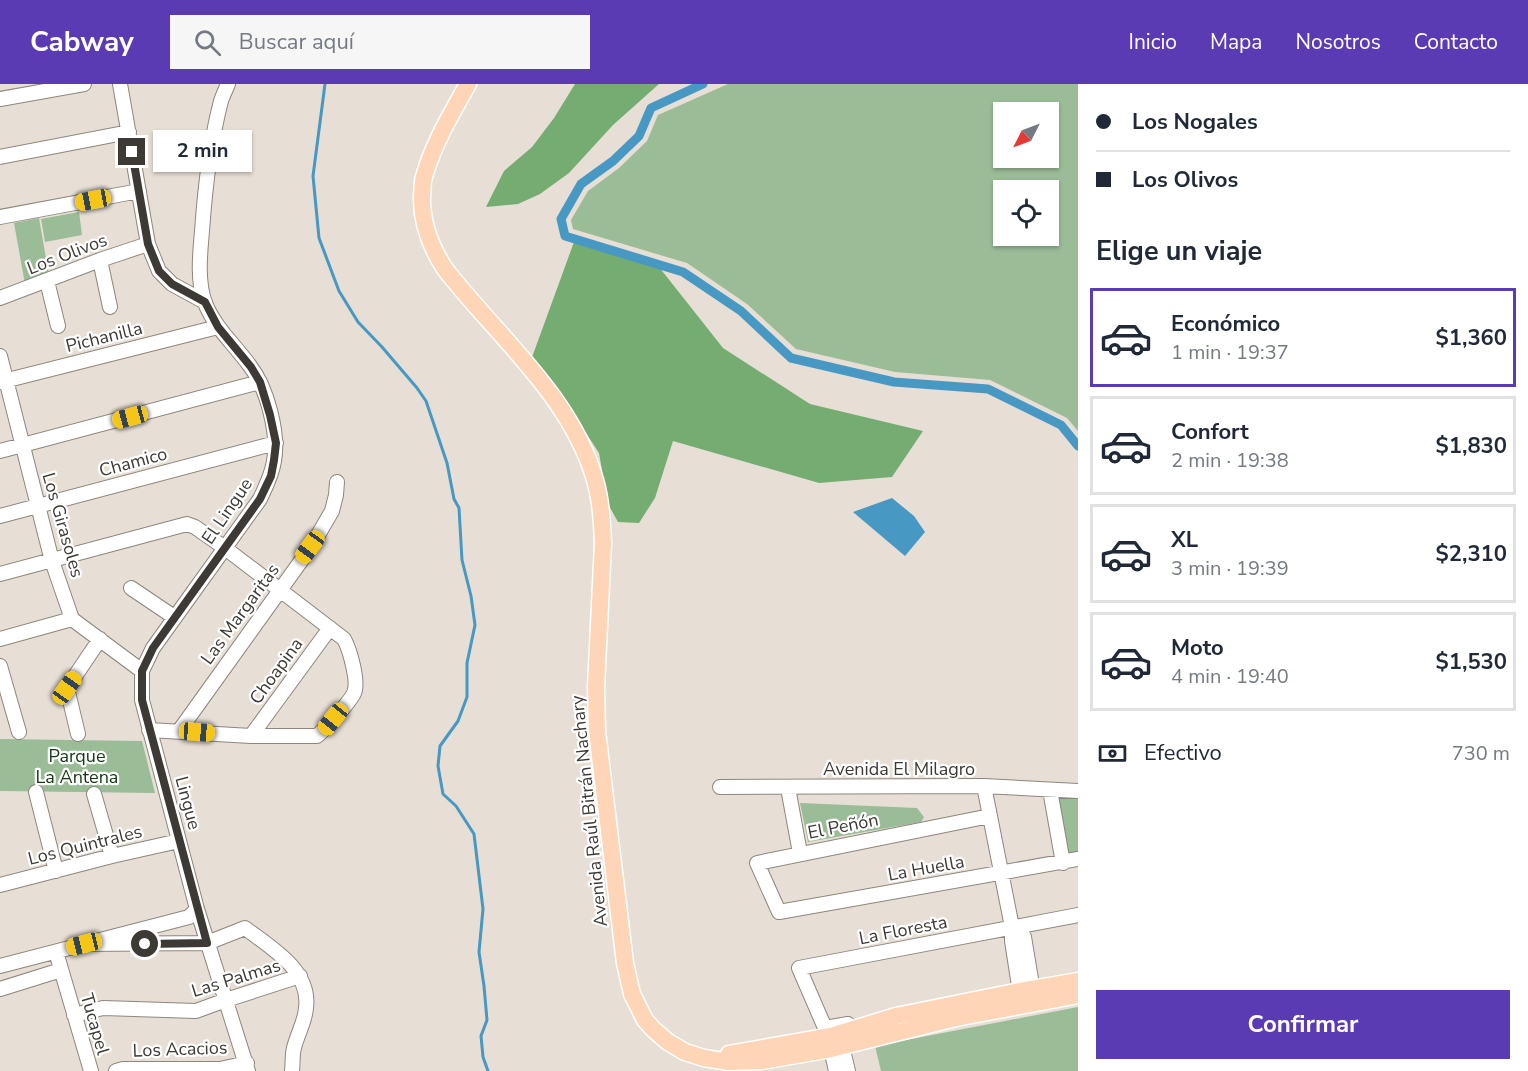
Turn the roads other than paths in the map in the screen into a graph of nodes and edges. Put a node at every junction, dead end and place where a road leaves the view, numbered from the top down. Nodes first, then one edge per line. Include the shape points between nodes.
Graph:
1 (84, 84) edge
2 (120, 84) edge
3 (228, 84) edge
4 (468, 84) edge
5 (0, 99) edge
6 (129, 132) junction
7 (0, 157) edge
8 (139, 191) junction
9 (0, 218) edge
10 (148, 244) junction
11 (100, 260) junction
12 (47, 281) junction
13 (0, 298) edge
14 (205, 302) junction
15 (110, 308) dead end
16 (58, 326) dead end
17 (218, 327) junction
18 (0, 356) edge
19 (3, 381) edge
20 (260, 382) junction
21 (276, 443) junction
22 (22, 445) junction
23 (0, 451) edge
24 (337, 482) dead end
25 (38, 506) junction
26 (0, 516) edge
27 (225, 548) junction
28 (52, 561) junction
29 (0, 574) edge
30 (131, 588) dead end
31 (279, 590) junction
32 (174, 617) junction
33 (72, 619) junction
34 (330, 628) junction
35 (0, 639) edge
36 (100, 639) junction
37 (0, 666) edge
38 (142, 671) junction
39 (150, 730) junction
40 (179, 731) junction
41 (19, 732) dead end
42 (78, 734) dead end
43 (251, 736) junction
44 (984, 786) junction
45 (720, 787) dead end
46 (788, 788) junction
47 (1050, 790) junction
48 (1078, 791) edge
49 (36, 792) dead end
50 (94, 794) dead end
51 (990, 816) junction
52 (179, 842) junction
53 (800, 853) junction
54 (112, 855) junction
55 (1078, 859) edge
56 (1063, 862) junction
57 (56, 871) junction
58 (1002, 873) junction
59 (0, 884) edge
60 (195, 912) junction
61 (779, 912) joint
62 (1078, 915) edge
63 (1012, 927) junction
64 (207, 943) junction
65 (84, 944) junction
66 (56, 952) junction
67 (0, 966) edge
68 (61, 970) junction
69 (300, 976) junction
70 (1078, 981) edge
71 (0, 988) edge
72 (1078, 995) edge
73 (1027, 997) junction
74 (226, 1000) junction
75 (74, 1015) junction
76 (832, 1040) junction
77 (248, 1067) edge
78 (91, 1071) edge
79 (116, 1071) edge
80 (292, 1071) edge
81 (836, 1071) edge
82 (848, 1071) edge

1 - 5 street
2 - 6 street
3 - 14 street, El Lingue via 205,188 200,255
4 - 76 main road, Avenida Raúl Bitrán Nachary via 423,178 425,229 445,269 560,406 595,479 603,543 597,731 626,972 635,1002 653,1029 676,1047 704,1058
6 - 7 street
6 - 8 street
8 - 9 street
8 - 10 street
10 - 11 street, Los Olivos
10 - 14 street via 159,271 172,284
11 - 12 street, Los Olivos
11 - 15 street
12 - 13 street, Los Olivos
12 - 16 street
14 - 17 street, El Lingue
17 - 19 street, Pichanilla
17 - 20 street, El Lingue
18 - 19 street, Los Girasoles
19 - 22 street, Los Girasoles
20 - 21 street, El Lingue
20 - 22 street
21 - 25 street, Chamico
21 - 27 street, El Lingue via 271,476 260,499
22 - 23 street
22 - 25 street, Los Girasoles
24 - 31 street, Las Margaritas via 332,511
25 - 26 street, Chamico
25 - 28 street, Los Girasoles
27 - 28 street via 187,524
27 - 31 street
27 - 32 street, El Lingue
28 - 29 street
28 - 33 street, Los Girasoles
30 - 32 street
31 - 34 street
31 - 40 street, Las Margaritas
32 - 38 street, El Lingue
33 - 35 street
33 - 36 street
34 - 43 street, Choapina
34 - 43 street via 348,647 356,685 353,694 317,736
36 - 38 street
36 - 42 street via 67,688
37 - 41 street
38 - 39 street, Lingue via 142,700
39 - 40 street
39 - 52 street, Lingue
40 - 43 street
44 - 46 street, Avenida El Milagro
44 - 47 street, Avenida El Milagro
44 - 51 street
45 - 46 street, Avenida El Milagro
46 - 53 street
47 - 48 street, Avenida El Milagro
47 - 56 street
49 - 57 street
50 - 54 street
51 - 53 street, El Peñón
51 - 58 street
52 - 54 street, Los Quintrales
52 - 60 street, Lingue
53 - 61 street, El Peñón via 757,863
54 - 57 street, Los Quintrales
55 - 56 street, La Huella
56 - 58 street, La Huella
57 - 59 street, Los Quintrales
58 - 61 street, La Huella
58 - 63 street
60 - 64 street, Lingue
60 - 65 street via 189,917
62 - 63 street, La Floresta
63 - 73 street via 1024,937
63 - 76 street, La Floresta via 799,968
64 - 65 street
64 - 69 street via 245,928
64 - 74 street, Lingue
65 - 66 street
66 - 67 street
66 - 68 street, Tucapel
68 - 71 street
68 - 75 street, Tucapel
69 - 74 street, Las Palmas
69 - 80 street via 306,1008
70 - 73 main road, Avenida Raúl Bitrán Nachary
72 - 73 main road, Avenida Raúl Bitrán Nachary
73 - 76 main road, Avenida Raúl Bitrán Nachary via 915,1028
73 - 76 main road, Avenida Raúl Bitrán Nachary via 896,1016
74 - 75 street, Las Palmas via 196,1011 104,1008
74 - 77 street, Lingue
75 - 78 street, Tucapel
76 - 81 street
76 - 82 street
77 - 79 street, Los Acacios

